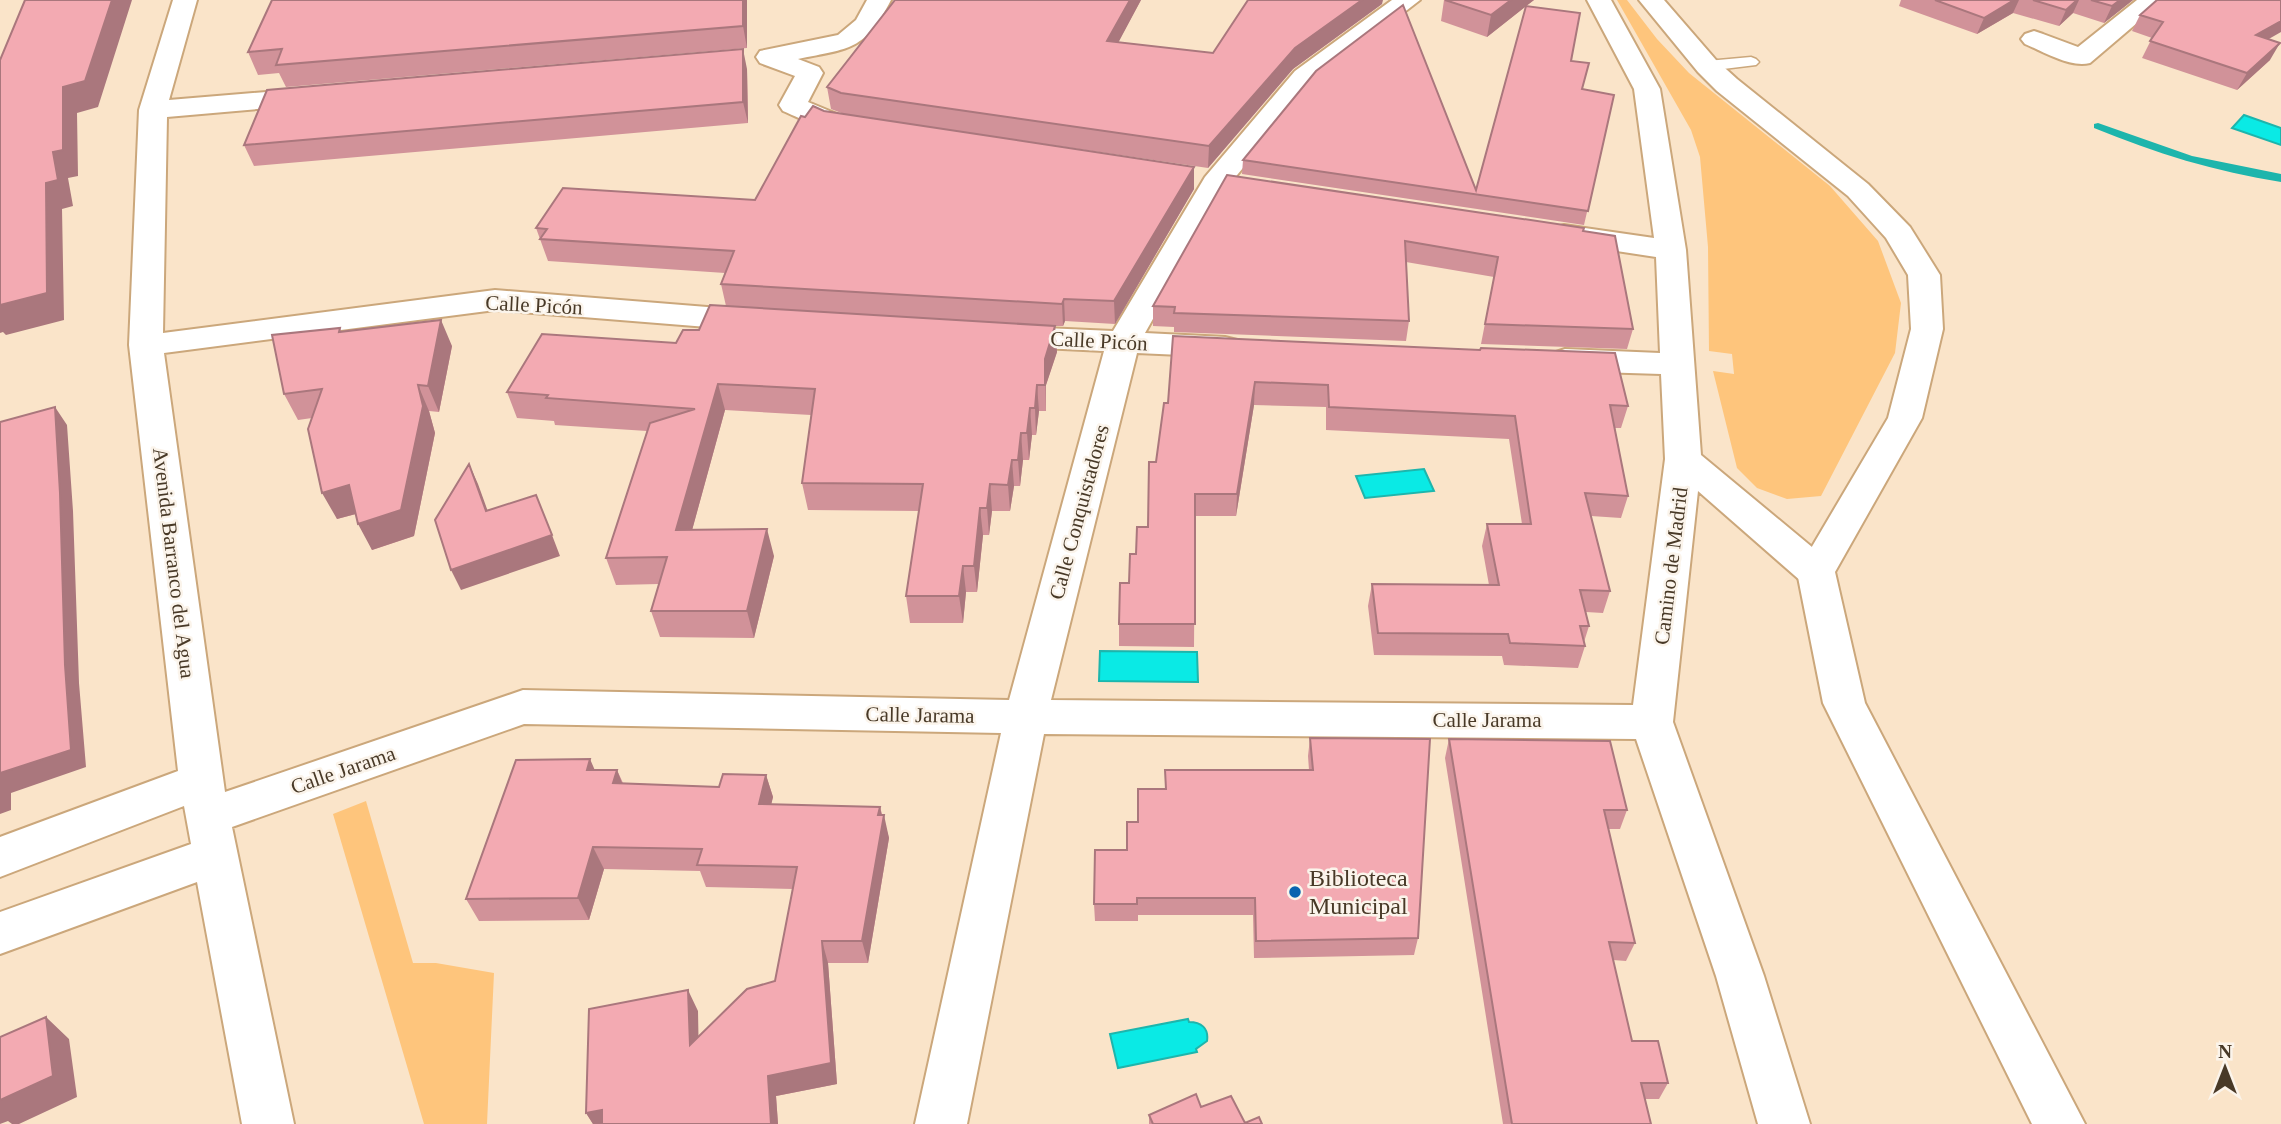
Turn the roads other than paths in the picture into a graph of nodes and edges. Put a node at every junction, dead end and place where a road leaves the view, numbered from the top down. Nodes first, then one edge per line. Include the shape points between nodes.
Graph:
1 (185, 0) edge
2 (879, 0) edge
3 (1408, 0) edge
4 (1599, 0) edge
5 (1651, 0) edge
6 (2152, 0) edge
7 (2034, 39) dead end
8 (847, 41) junction
9 (1751, 62) dead end
10 (1707, 66) junction
11 (810, 73) junction
12 (345, 94) edge
13 (153, 110) junction
14 (879, 131) edge
15 (1533, 230) edge
16 (1671, 250) junction
17 (793, 323) edge
18 (971, 334) edge
19 (1123, 343) junction
20 (146, 345) junction
21 (1262, 348) edge
22 (1540, 359) edge
23 (1679, 364) junction
24 (1684, 459) junction
25 (1816, 572) junction
26 (1026, 717) junction
27 (1652, 722) junction
28 (208, 818) junction
29 (0, 857) edge
30 (0, 933) edge
31 (268, 1124) edge
32 (941, 1124) edge
33 (1784, 1124) edge
34 (2059, 1124) edge

1 - 13 street, Avenida Barranco del Agua
2 - 8 street via 866,24
3 - 19 street, Calle Conquistadores via 1304,77 1216,183
4 - 16 street, Camino de Madrid via 1647,89
5 - 10 street
6 - 7 street via 2081,57
8 - 11 street
8 - 11 street via 757,58
9 - 10 lane
10 - 25 street via 1858,190 1899,233 1924,275 1927,329 1905,418
11 - 14 street via 793,105 838,124
12 - 13 street
13 - 20 street, Avenida Barranco del Agua
15 - 16 street
16 - 23 street, Camino de Madrid
17 - 20 street, Calle Picón via 495,300
18 - 19 street, Calle Picón
19 - 21 street, Calle Picón
19 - 26 street, Calle Conquistadores
20 - 28 street, Avenida Barranco del Agua
22 - 23 street
23 - 24 street, Camino de Madrid
24 - 25 street
24 - 27 street, Camino de Madrid
25 - 34 street via 1844,703
26 - 27 street, Calle Jarama
26 - 28 street, Calle Jarama via 523,707
26 - 32 street, Calle Conquistadores
27 - 33 street, Camino de Madrid via 1740,976
28 - 29 street
28 - 30 street
28 - 31 street, Avenida Barranco del Agua

